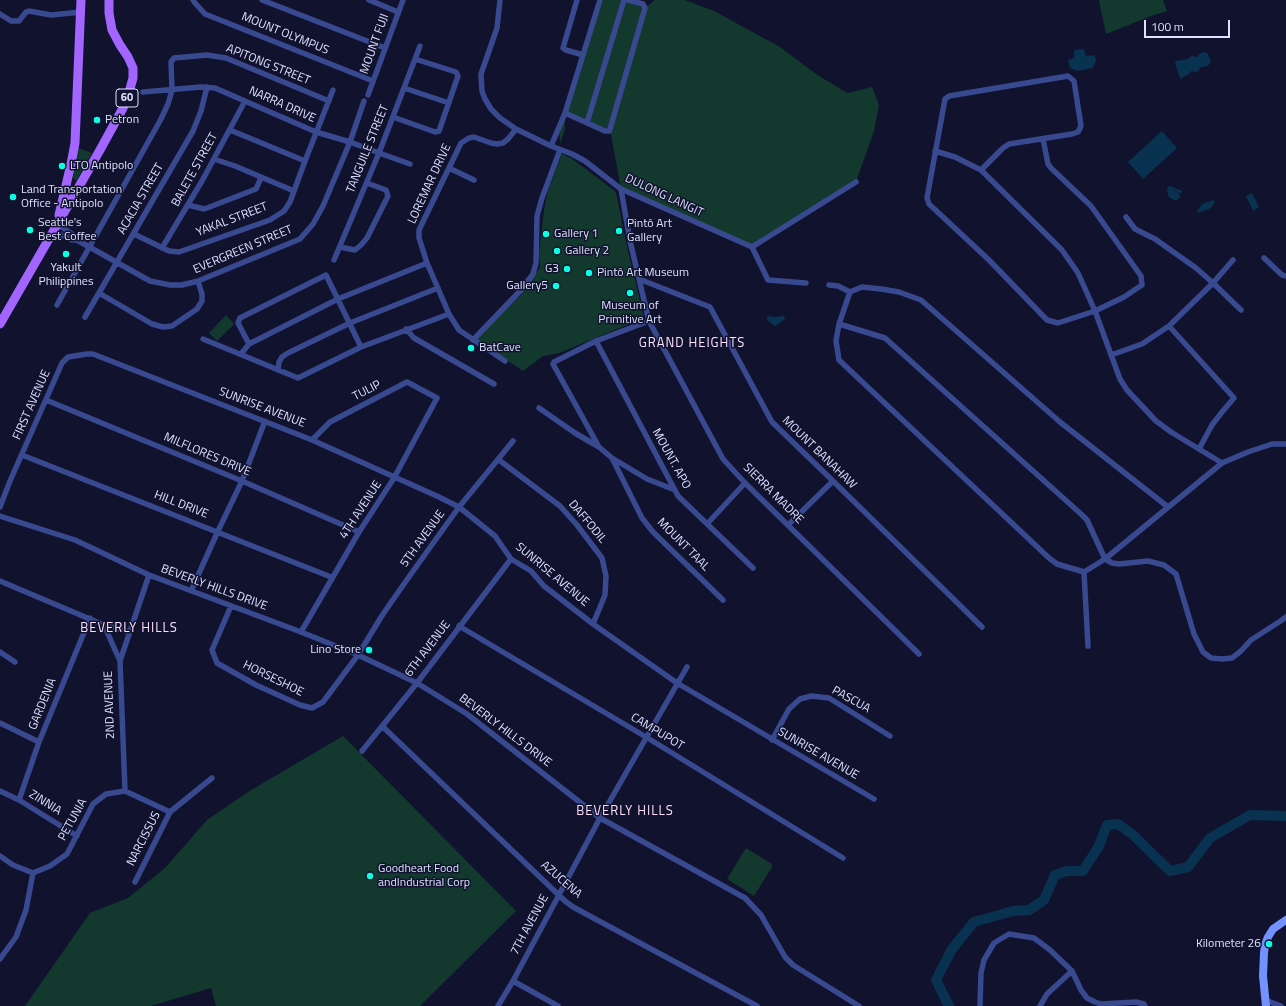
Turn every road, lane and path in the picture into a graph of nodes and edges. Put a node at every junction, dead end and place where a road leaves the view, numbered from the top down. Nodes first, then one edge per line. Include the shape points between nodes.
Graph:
1 (81, 0) edge
2 (109, 0) edge
3 (193, 0) edge
4 (262, 0) edge
5 (369, 0) edge
6 (403, 0) edge
7 (500, 0) edge
8 (577, 0) edge
9 (600, 0) edge
10 (624, 0) edge
11 (628, 0) edge
12 (81, 12) junction
13 (398, 12) junction
14 (0, 14) edge
15 (420, 46) dead end
16 (385, 48) junction
17 (583, 55) junction
18 (415, 59) junction
19 (373, 82) junction
20 (208, 86) junction
21 (404, 88) junction
22 (172, 90) junction
23 (333, 90) dead end
24 (143, 92) dead end
25 (368, 95) dead end
26 (245, 101) junction
27 (329, 101) junction
28 (364, 101) dead end
29 (449, 103) junction
30 (565, 113) junction
31 (393, 117) junction
32 (587, 123) junction
33 (516, 129) junction
34 (230, 130) junction
35 (316, 132) junction
36 (1043, 139) junction
37 (350, 142) junction
38 (552, 146) junction
39 (560, 150) junction
40 (935, 151) junction
41 (379, 154) junction
42 (214, 159) junction
43 (305, 161) junction
44 (410, 164) dead end
45 (449, 168) junction
46 (981, 170) junction
47 (261, 178) junction
48 (474, 180) dead end
49 (856, 182) dead end
50 (366, 183) junction
51 (66, 186) junction
52 (620, 189) junction
53 (77, 190) junction
54 (294, 191) junction
55 (188, 205) junction
56 (1126, 217) dead end
57 (55, 228) junction
58 (70, 232) junction
59 (134, 234) junction
60 (66, 238) junction
61 (78, 240) junction
62 (90, 247) junction
63 (340, 247) junction
64 (752, 247) junction
65 (162, 248) junction
66 (1264, 258) dead end
67 (334, 260) dead end
68 (1233, 260) dead end
69 (118, 263) junction
70 (427, 263) junction
71 (1286, 276) edge
72 (639, 279) junction
73 (198, 281) junction
74 (806, 283) dead end
75 (1213, 283) junction
76 (829, 285) dead end
77 (438, 288) junction
78 (850, 292) junction
79 (99, 293) junction
80 (338, 299) junction
81 (57, 305) dead end
82 (1242, 310) dead end
83 (1095, 311) junction
84 (448, 314) junction
85 (85, 317) dead end
86 (649, 321) junction
87 (350, 323) junction
88 (0, 324) edge
89 (839, 324) junction
90 (1168, 326) junction
91 (406, 329) junction
92 (203, 339) dead end
93 (473, 340) junction
94 (596, 341) junction
95 (249, 344) junction
96 (361, 348) junction
97 (241, 354) junction
98 (1110, 355) junction
99 (68, 357) joint
100 (505, 361) dead end
101 (278, 370) junction
102 (494, 384) dead end
103 (436, 398) joint
104 (46, 400) junction
105 (539, 408) dead end
106 (265, 421) junction
107 (312, 440) junction
108 (513, 441) dead end
109 (1286, 444) edge
110 (599, 447) junction
111 (1199, 449) junction
112 (22, 455) junction
113 (612, 458) junction
114 (499, 460) junction
115 (1222, 463) junction
116 (394, 478) junction
117 (242, 481) junction
118 (833, 481) junction
119 (745, 483) junction
120 (675, 490) junction
121 (0, 507) edge
122 (1168, 507) junction
123 (459, 508) junction
124 (0, 516) edge
125 (707, 524) junction
126 (788, 525) junction
127 (218, 531) junction
128 (359, 532) junction
129 (511, 559) junction
130 (1105, 559) junction
131 (752, 568) dead end
132 (1084, 572) junction
133 (149, 575) junction
134 (332, 577) junction
135 (0, 581) edge
136 (191, 591) junction
137 (723, 600) dead end
138 (231, 606) junction
139 (1286, 617) edge
140 (90, 618) junction
141 (593, 624) junction
142 (104, 625) junction
143 (458, 626) junction
144 (982, 627) dead end
145 (130, 632) junction
146 (301, 632) junction
147 (1088, 646) dead end
148 (0, 652) edge
149 (919, 654) dead end
150 (358, 655) junction
151 (120, 661) junction
152 (15, 662) dead end
153 (687, 667) dead end
154 (417, 683) junction
155 (677, 683) junction
156 (0, 723) edge
157 (382, 726) junction
158 (890, 736) dead end
159 (646, 737) junction
160 (772, 740) junction
161 (39, 742) junction
162 (362, 751) dead end
163 (212, 778) dead end
164 (0, 791) edge
165 (125, 791) junction
166 (874, 799) dead end
167 (18, 800) junction
168 (170, 812) junction
169 (600, 818) junction
170 (77, 836) junction
171 (0, 856) edge
172 (843, 858) dead end
173 (33, 873) junction
174 (135, 882) dead end
175 (558, 895) junction
176 (1286, 920) edge
177 (0, 959) edge
178 (1072, 972) junction
179 (513, 981) junction
180 (1265, 1003) edge
181 (498, 1006) edge
182 (558, 1006) edge
183 (757, 1006) edge
184 (858, 1006) edge
185 (980, 1006) edge
186 (1040, 1006) edge
187 (1145, 1006) edge
188 (1281, 1006) edge

1 - 12 main road, 60
2 - 53 main road, 60 via 110,25 133,68 132,83 123,108
3 - 19 street, MOUNT OLYMPUS via 205,14
4 - 16 street
5 - 13 street
6 - 13 street, MOUNT FUJI
7 - 33 street, DULONG LANGIT via 497,28 481,74 482,91 491,108
8 - 17 street via 564,48
9 - 17 street
10 - 32 street
11 - 32 street via 643,4 645,8 610,129 605,131
12 - 14 street via 51,15 26,12 19,21 11,21
12 - 51 main road, 60 via 75,143
13 - 16 street, MOUNT FUJI
15 - 18 street, TANGUILE STREET
16 - 19 street, MOUNT FUJI
17 - 30 street
18 - 21 street, TANGUILE STREET
18 - 29 street via 456,72 458,76
19 - 25 street, MOUNT FUJI
20 - 22 street, NARRA DRIVE
20 - 26 street, NARRA DRIVE
20 - 59 street, ACACIA STREET via 193,131
21 - 29 street
21 - 31 street, TANGUILE STREET
22 - 24 street, NARRA DRIVE
22 - 27 street, APITONG STREET via 171,62 174,58 207,55 226,58
22 - 62 street via 161,119
23 - 27 street, YAKAL STREET
26 - 34 street, BALETE STREET
26 - 35 street, NARRA DRIVE
27 - 35 street, YAKAL STREET
28 - 37 street, EVERGREEN STREET
29 - 31 street via 437,132
30 - 32 street
30 - 38 street
31 - 41 street, TANGUILE STREET
33 - 38 street, DULONG LANGIT
33 - 45 street, LOREMAR DRIVE via 503,143 497,144 474,137 464,140
34 - 42 street, BALETE STREET
34 - 43 street
35 - 37 street, NARRA DRIVE
35 - 43 street, YAKAL STREET
36 - 40 street via 1078,132 1081,126 1074,80 1068,76 948,96 945,99
36 - 46 street via 1009,144
36 - 83 street via 1048,164 1091,206 1141,276 1142,284 1133,292
37 - 41 street, NARRA DRIVE
37 - 73 street, EVERGREEN STREET via 323,206 313,224 300,239
38 - 39 street, DULONG LANGIT
39 - 52 street, DULONG LANGIT via 585,162
39 - 93 street via 537,216 536,263 533,274
40 - 46 street via 955,157
40 - 83 street via 927,198 929,204 989,260 1047,320 1058,323
41 - 44 street, NARRA DRIVE
41 - 50 street, TANGUILE STREET
42 - 47 street
42 - 55 street, BALETE STREET
43 - 54 street, YAKAL STREET
45 - 48 street
45 - 70 street, LOREMAR DRIVE via 419,230
46 - 83 street via 1062,250 1078,273
47 - 54 street
47 - 55 street via 256,190 204,209
49 - 64 street
50 - 63 street, TANGUILE STREET
50 - 63 street via 386,190 388,196 361,245 355,250
51 - 53 main road via 67,194 70,196
51 - 57 main road, 60
52 - 64 street, DULONG LANGIT
52 - 72 street, SIERRA MADRE
53 - 57 main road, 60
54 - 65 street, YAKAL STREET via 284,211 270,220 179,252
55 - 65 street, BALETE STREET
56 - 75 street via 1134,229 1155,239
57 - 58 street
57 - 60 street
57 - 88 main road, 60
58 - 60 street
58 - 61 street
59 - 65 street, YAKAL STREET
59 - 69 street, ACACIA STREET
60 - 61 street
61 - 62 street, EVERGREEN STREET
62 - 69 street, EVERGREEN STREET
62 - 81 street
63 - 67 street, TANGUILE STREET
64 - 74 street via 768,280
66 - 71 street
68 - 75 street
69 - 73 street, EVERGREEN STREET via 150,281 182,285
69 - 79 street, ACACIA STREET
70 - 77 street, LOREMAR DRIVE
70 - 80 street
72 - 86 street, SIERRA MADRE
72 - 118 street, MOUNT BANAHAW via 710,307 772,422
73 - 79 street via 202,301 197,308 172,326 152,324
75 - 82 street
75 - 90 street
76 - 78 street
77 - 84 street, LOREMAR DRIVE
77 - 87 street
78 - 89 street
78 - 122 street via 862,287 881,289 921,300 1060,422
79 - 85 street, ACACIA STREET
80 - 87 street
80 - 95 street
80 - 95 street via 326,275 240,318 238,323
83 - 98 street
84 - 91 street
84 - 93 street, LOREMAR DRIVE via 459,330
86 - 94 street
86 - 119 street, SIERRA MADRE via 723,459
87 - 96 street
87 - 101 street via 288,353 279,362
89 - 130 street via 885,338 1087,520
89 - 132 street via 836,341 839,360 1049,558 1057,564
90 - 98 street via 1142,344
90 - 111 street via 1234,398 1212,425
91 - 96 street
91 - 102 street via 414,338
92 - 97 street
93 - 100 street, LOREMAR DRIVE
94 - 110 street via 553,364
94 - 120 street, MOUNT. APO
95 - 97 street
96 - 101 street via 298,378
97 - 101 street
98 - 111 street via 1127,390 1156,421
99 - 104 street, FIRST AVENUE via 62,363
99 - 106 street, SUNRISE AVENUE via 93,354
103 - 107 street, TULIP via 407,382 330,422
103 - 116 street, 4TH AVENUE
104 - 112 street, FIRST AVENUE
104 - 117 street, MILFLORES DRIVE
105 - 110 street
106 - 107 street, SUNRISE AVENUE
106 - 117 street
107 - 116 street, SUNRISE AVENUE
108 - 114 street, 5TH AVENUE
109 - 115 street via 1272,444
110 - 113 street
111 - 115 street
112 - 121 street, FIRST AVENUE
112 - 127 street, HILL DRIVE
113 - 120 street via 647,479
113 - 137 street, MOUNT TAAL via 642,518 653,532
114 - 123 street, 5TH AVENUE
114 - 141 street, DAFFODIL via 560,506 578,525 602,558 606,576 605,595
115 - 122 street
116 - 123 street, SUNRISE AVENUE
116 - 128 street, 4TH AVENUE
117 - 127 street
117 - 128 street, MILFLORES DRIVE
118 - 126 street
118 - 144 street, MOUNT BANAHAW
119 - 125 street
119 - 126 street, SIERRA MADRE
120 - 125 street, MOUNT. APO
122 - 130 street
123 - 129 street, SUNRISE AVENUE via 495,536
123 - 150 street, 5TH AVENUE via 383,614
124 - 133 street, BEVERLY HILLS DRIVE via 75,540
125 - 131 street, MOUNT. APO
126 - 149 street, SIERRA MADRE
127 - 134 street, HILL DRIVE
127 - 136 street
128 - 134 street, 4TH AVENUE
129 - 141 street, SUNRISE AVENUE via 531,571 544,586
129 - 143 street, 6TH AVENUE
130 - 132 street
130 - 139 street via 1119,564 1148,561 1164,565 1176,574 1194,634 1203,652 1211,658 1232,658 1251,640
132 - 147 street
133 - 136 street, BEVERLY HILLS DRIVE
133 - 145 street, 2ND AVENUE
134 - 146 street, 4TH AVENUE
135 - 140 street
136 - 138 street, BEVERLY HILLS DRIVE
138 - 146 street, BEVERLY HILLS DRIVE
138 - 150 street, HORSESHOE via 212,650 217,663 256,685 300,705 312,708 324,702
140 - 142 street
140 - 161 street, GARDENIA
141 - 155 street, SUNRISE AVENUE
142 - 145 street
142 - 151 street
143 - 154 street, 6TH AVENUE
143 - 159 street, CAMPUPOT
145 - 151 street, 2ND AVENUE
146 - 150 street, BEVERLY HILLS DRIVE
148 - 152 street
150 - 154 street, BEVERLY HILLS DRIVE
151 - 165 street, 2ND AVENUE
153 - 155 street, 7TH AVENUE
154 - 157 street, 6TH AVENUE
154 - 169 street, BEVERLY HILLS DRIVE via 467,714
155 - 159 street, 7TH AVENUE
155 - 160 street, SUNRISE AVENUE
156 - 161 street
157 - 162 street, 6TH AVENUE
157 - 175 street, AZUCENA
158 - 160 street, PASCUA via 829,698 811,696 800,699 789,709
159 - 169 street, 7TH AVENUE
159 - 172 street, CAMPUPOT
160 - 166 street, SUNRISE AVENUE
161 - 167 street, GARDENIA
163 - 168 street, NARCISSUS
164 - 167 street, ZINNIA
165 - 168 street
165 - 170 street, PETUNIA via 106,794 93,804
167 - 170 street, ZINNIA
168 - 174 street, NARCISSUS
169 - 175 street, 7TH AVENUE
169 - 184 street, BEVERLY HILLS DRIVE via 745,898 761,915 785,957 793,965
170 - 173 street, PETUNIA via 67,854 50,866
171 - 173 street via 13,865
173 - 177 street via 26,910 16,937
175 - 179 street, 7TH AVENUE
175 - 183 street, AZUCENA via 573,907
176 - 180 main road via 1273,930 1265,945
178 - 185 street via 1034,938 1009,934 994,942 984,960
178 - 186 street via 1047,994
178 - 187 street via 1087,998 1095,1002 1136,1002
179 - 181 street, 7TH AVENUE
179 - 182 street
180 - 188 street

